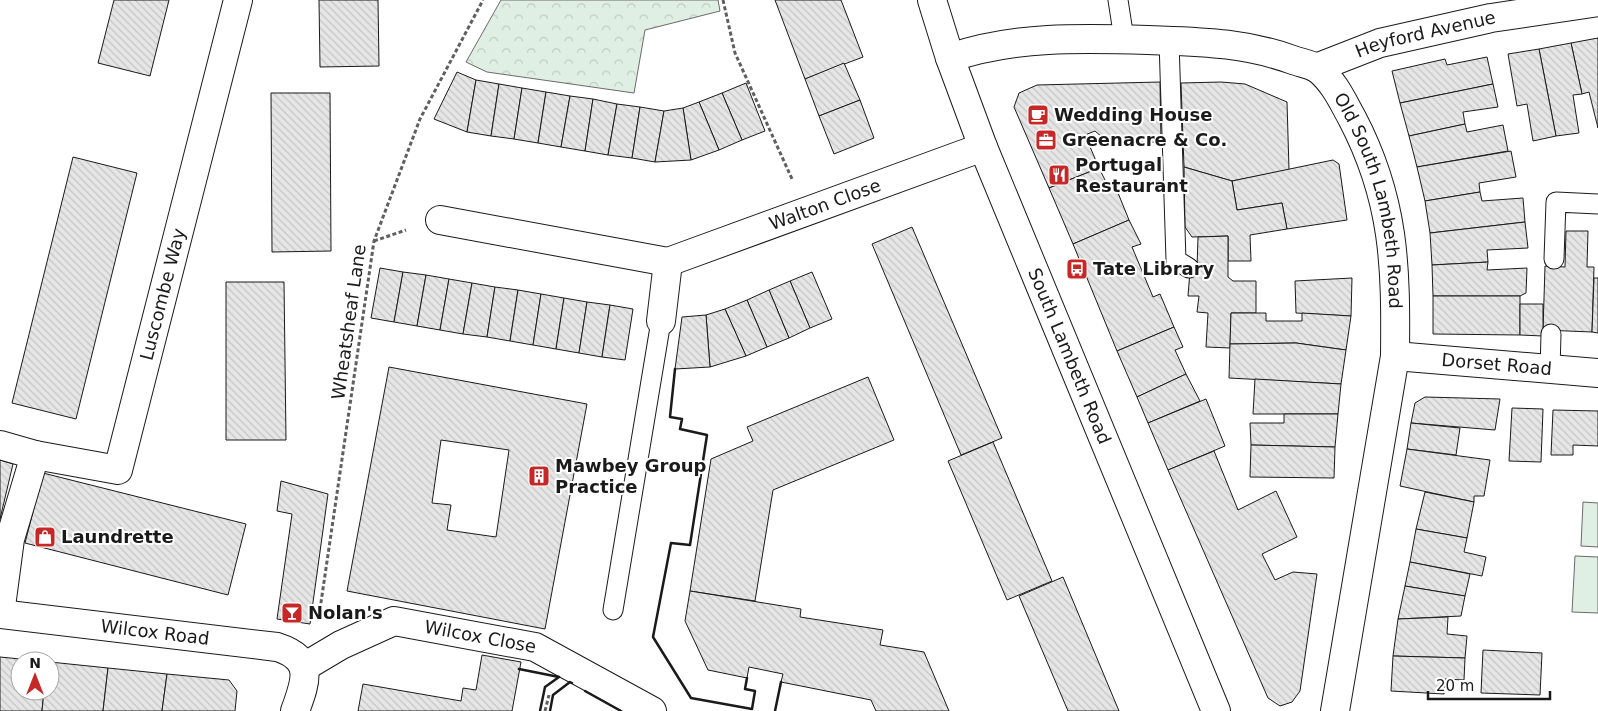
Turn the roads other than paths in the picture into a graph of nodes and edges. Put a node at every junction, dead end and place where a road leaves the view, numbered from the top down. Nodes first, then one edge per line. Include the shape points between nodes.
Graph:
1 (238, 0) edge
2 (932, 0) edge
3 (1118, 0) edge
4 (1598, 2) edge
5 (1124, 39) junction
6 (1169, 41) junction
7 (950, 58) junction
8 (1316, 68) junction
9 (983, 147) junction
10 (1598, 204) edge
11 (440, 220) dead end
12 (1554, 259) dead end
13 (668, 262) junction
14 (1189, 268) dead end
15 (661, 321) joint
16 (1551, 334) dead end
17 (1395, 356) junction
18 (1550, 370) junction
19 (1598, 373) edge
20 (0, 445) edge
21 (35, 455) junction
22 (613, 610) dead end
23 (0, 614) edge
24 (304, 667) junction
25 (295, 711) edge
26 (652, 711) edge
27 (1216, 711) edge
28 (1335, 711) edge

1 - 21 main road, Luscombe Way via 118,470
2 - 7 main road, South Lambeth Road
3 - 5 lane
4 - 8 main road, Heyford Avenue via 1491,18 1380,43
5 - 6 main road, Old South Lambeth Road
5 - 7 main road, Old South Lambeth Road via 1022,42 975,49
6 - 8 main road, Old South Lambeth Road via 1241,45
6 - 14 lane via 1176,260
7 - 9 main road, South Lambeth Road
8 - 17 main road, Old South Lambeth Road via 1334,85 1368,149 1383,191 1393,248
9 - 13 main road, Walton Close
9 - 27 main road, South Lambeth Road
10 - 12 lane via 1556,202
11 - 13 main road
13 - 15 main road
15 - 22 lane
16 - 18 lane
17 - 18 main road, Dorset Road
17 - 28 main road, Old South Lambeth Road
18 - 19 main road, Dorset Road
20 - 21 main road, Luscombe Way
21 - 23 main road via 10,539
23 - 24 main road, Wilcox Road via 277,648 298,657
24 - 25 main road via 305,680
24 - 26 main road, Wilcox Close via 341,645 394,622 535,648

